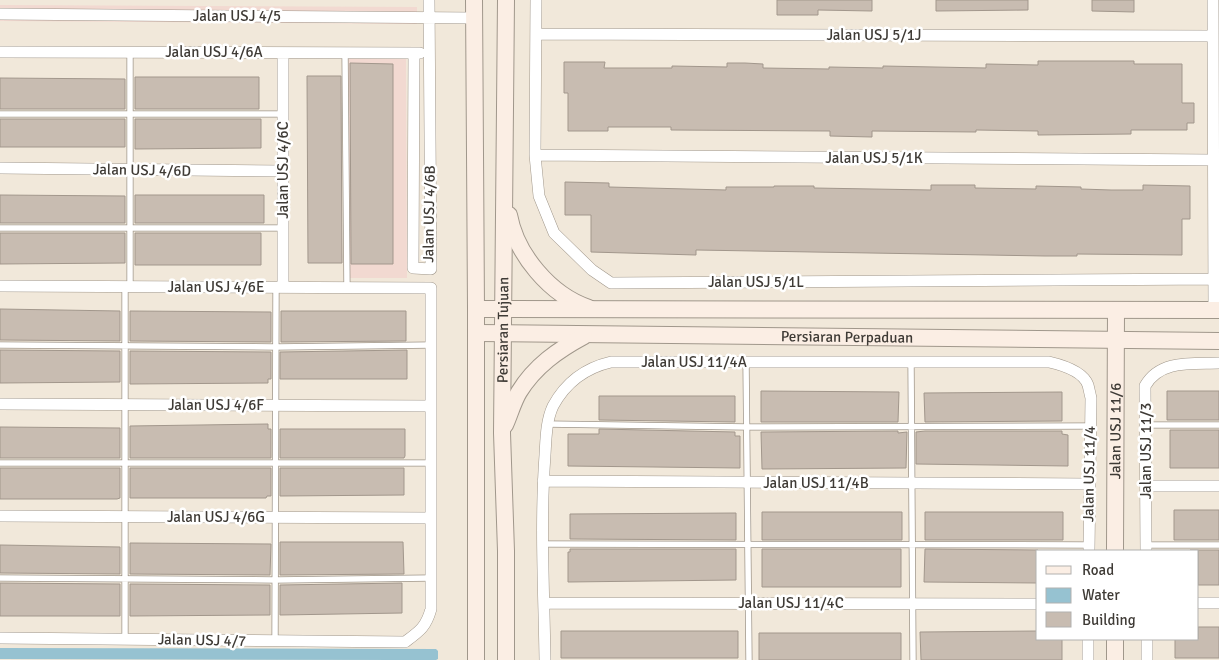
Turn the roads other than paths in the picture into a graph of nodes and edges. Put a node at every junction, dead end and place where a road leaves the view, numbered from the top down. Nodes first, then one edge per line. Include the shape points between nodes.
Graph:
1 (429, 0) edge
2 (474, 0) edge
3 (506, 0) edge
4 (536, 0) edge
5 (1212, 0) edge
6 (0, 14) edge
7 (429, 17) junction
8 (474, 18) junction
9 (536, 34) junction
10 (1213, 36) junction
11 (0, 52) edge
12 (130, 52) junction
13 (283, 53) junction
14 (345, 53) junction
15 (414, 53) junction
16 (429, 53) junction
17 (0, 114) edge
18 (129, 114) junction
19 (283, 114) junction
20 (535, 155) junction
21 (1213, 160) junction
22 (0, 168) edge
23 (128, 169) junction
24 (283, 171) junction
25 (504, 183) junction
26 (0, 228) edge
27 (283, 228) junction
28 (129, 229) junction
29 (1216, 279) edge
30 (0, 286) edge
31 (127, 286) junction
32 (280, 287) junction
33 (347, 288) junction
34 (476, 309) junction
35 (502, 310) junction
36 (596, 310) junction
37 (1216, 310) edge
38 (1116, 311) junction
39 (476, 333) junction
40 (502, 334) junction
41 (586, 335) junction
42 (1116, 341) junction
43 (1219, 341) edge
44 (0, 345) edge
45 (432, 345) junction
46 (125, 346) junction
47 (276, 347) junction
48 (746, 362) junction
49 (911, 362) junction
50 (1219, 364) edge
51 (1091, 398) joint
52 (0, 404) edge
53 (125, 405) junction
54 (276, 405) junction
55 (432, 406) junction
56 (547, 424) junction
57 (1146, 425) junction
58 (1219, 425) edge
59 (911, 426) junction
60 (1090, 426) junction
61 (747, 427) junction
62 (502, 433) junction
63 (276, 462) junction
64 (0, 463) edge
65 (432, 463) junction
66 (125, 464) junction
67 (543, 481) junction
68 (747, 482) junction
69 (912, 483) junction
70 (1089, 484) junction
71 (1146, 486) junction
72 (1219, 486) edge
73 (0, 516) edge
74 (125, 516) junction
75 (276, 517) junction
76 (432, 518) junction
77 (544, 544) junction
78 (748, 544) junction
79 (912, 545) junction
80 (1219, 545) edge
81 (1089, 548) edge
82 (1146, 548) edge
83 (1115, 550) edge
84 (0, 578) edge
85 (432, 578) junction
86 (125, 579) junction
87 (276, 580) junction
88 (544, 603) junction
89 (748, 603) junction
90 (912, 603) junction
91 (1199, 603) edge
92 (1219, 603) edge
93 (1036, 604) edge
94 (0, 638) edge
95 (125, 639) junction
96 (1088, 640) edge
97 (1115, 640) edge
98 (1147, 640) edge
99 (275, 641) junction
100 (476, 660) edge
101 (506, 660) edge
102 (545, 660) edge
103 (749, 660) edge
104 (913, 660) edge
105 (1088, 660) edge
106 (1115, 660) edge
107 (1147, 660) edge

1 - 7 street, Jalan USJ 4/6B
2 - 8 main road, Persiaran Tujuan
3 - 25 main road, Persiaran Tujuan
4 - 9 street, Jalan USJ 5/1L
5 - 10 street
6 - 7 street, Jalan USJ 4/5
7 - 8 street, Jalan USJ 4/5
7 - 16 street, Jalan USJ 4/6B
8 - 34 main road, Persiaran Tujuan
9 - 10 street, Jalan USJ 5/1J
9 - 20 street, Jalan USJ 5/1L
10 - 21 street
11 - 12 street, Jalan USJ 4/6A
12 - 13 street, Jalan USJ 4/6A
12 - 18 lane
13 - 14 street, Jalan USJ 4/6A
13 - 19 street, Jalan USJ 4/6C
14 - 15 street, Jalan USJ 4/6A
14 - 33 lane
15 - 16 street, Jalan USJ 4/6A
15 - 16 street, Jalan USJ 4/6B via 413,268 431,269
17 - 18 lane
18 - 19 lane
18 - 23 lane
19 - 24 street, Jalan USJ 4/6C
20 - 21 street, Jalan USJ 5/1K
20 - 29 street, Jalan USJ 5/1L via 539,196 554,234 592,270 611,283
21 - 29 street
22 - 23 street, Jalan USJ 4/6D
23 - 24 street, Jalan USJ 4/6D
23 - 28 lane
24 - 27 street, Jalan USJ 4/6C
25 - 35 main road, Persiaran Tujuan
25 - 36 main road via 511,226 530,262 562,294
26 - 28 lane
27 - 28 lane
27 - 32 street, Jalan USJ 4/6C
28 - 31 lane
29 - 37 street
30 - 31 street, Jalan USJ 4/6E
31 - 32 street, Jalan USJ 4/6E
31 - 46 lane
32 - 33 street, Jalan USJ 4/6E
32 - 47 lane
33 - 45 street, Jalan USJ 4/6E via 432,288
34 - 35 main road, Persiaran Perpaduan
34 - 39 main road, Persiaran Tujuan
35 - 36 main road, Persiaran Perpaduan
35 - 40 main road, Persiaran Tujuan
36 - 38 main road, Persiaran Perpaduan
37 - 38 main road, Persiaran Perpaduan
38 - 42 main road, Jalan USJ 11/6
39 - 40 main road, Persiaran Perpaduan
39 - 100 main road, Persiaran Tujuan
40 - 41 main road, Persiaran Perpaduan
40 - 62 main road, Persiaran Tujuan
41 - 42 main road, Persiaran Perpaduan
41 - 62 main road via 552,355 529,377 518,393
42 - 43 main road, Persiaran Perpaduan
42 - 83 main road, Jalan USJ 11/6
44 - 46 lane
45 - 47 lane
45 - 55 street
46 - 47 lane
46 - 53 lane
47 - 54 lane
48 - 49 street, Jalan USJ 11/4A
48 - 56 street, Jalan USJ 11/4A via 611,362 594,366 576,377 563,391 552,407
48 - 61 lane
49 - 51 street, Jalan USJ 11/4A via 1049,362 1081,376 1088,383
49 - 59 lane
50 - 57 street, Jalan USJ 11/3 via 1171,365 1150,378 1145,386
51 - 60 street, Jalan USJ 11/4
52 - 53 street, Jalan USJ 4/6F
53 - 54 street, Jalan USJ 4/6F
53 - 66 lane
54 - 55 street, Jalan USJ 4/6F
54 - 63 lane
55 - 65 street
56 - 61 lane
56 - 67 street, Jalan USJ 11/4A
57 - 58 lane
57 - 71 street, Jalan USJ 11/3
59 - 60 lane
59 - 61 lane
59 - 69 lane
60 - 70 street, Jalan USJ 11/4
61 - 68 lane
62 - 101 main road, Persiaran Tujuan
63 - 65 lane
63 - 66 lane
63 - 75 lane
64 - 66 lane
65 - 76 street
66 - 74 lane
67 - 68 street, Jalan USJ 11/4B
67 - 77 street, Jalan USJ 11/4A
68 - 69 street, Jalan USJ 11/4B
68 - 78 lane
69 - 70 street, Jalan USJ 11/4B
69 - 79 lane
70 - 81 street, Jalan USJ 11/4
71 - 72 street
71 - 82 street, Jalan USJ 11/3
73 - 74 street, Jalan USJ 4/6G
74 - 75 street, Jalan USJ 4/6G
74 - 86 lane
75 - 76 street, Jalan USJ 4/6G
75 - 87 lane
76 - 85 street
77 - 78 lane
77 - 88 street, Jalan USJ 11/4A
78 - 79 lane
78 - 89 lane
79 - 81 lane
79 - 90 lane
80 - 82 lane
84 - 86 lane
85 - 87 lane
85 - 99 street, Jalan USJ 4/7 via 428,620 405,642
86 - 87 lane
86 - 95 lane
87 - 99 lane
88 - 89 street, Jalan USJ 11/4C
88 - 102 street, Jalan USJ 11/4A
89 - 90 street, Jalan USJ 11/4C
89 - 103 lane
90 - 93 street, Jalan USJ 11/4C
90 - 104 lane
91 - 92 street
94 - 95 street, Jalan USJ 4/7
95 - 99 street, Jalan USJ 4/7
96 - 105 street
97 - 106 main road
98 - 107 street

